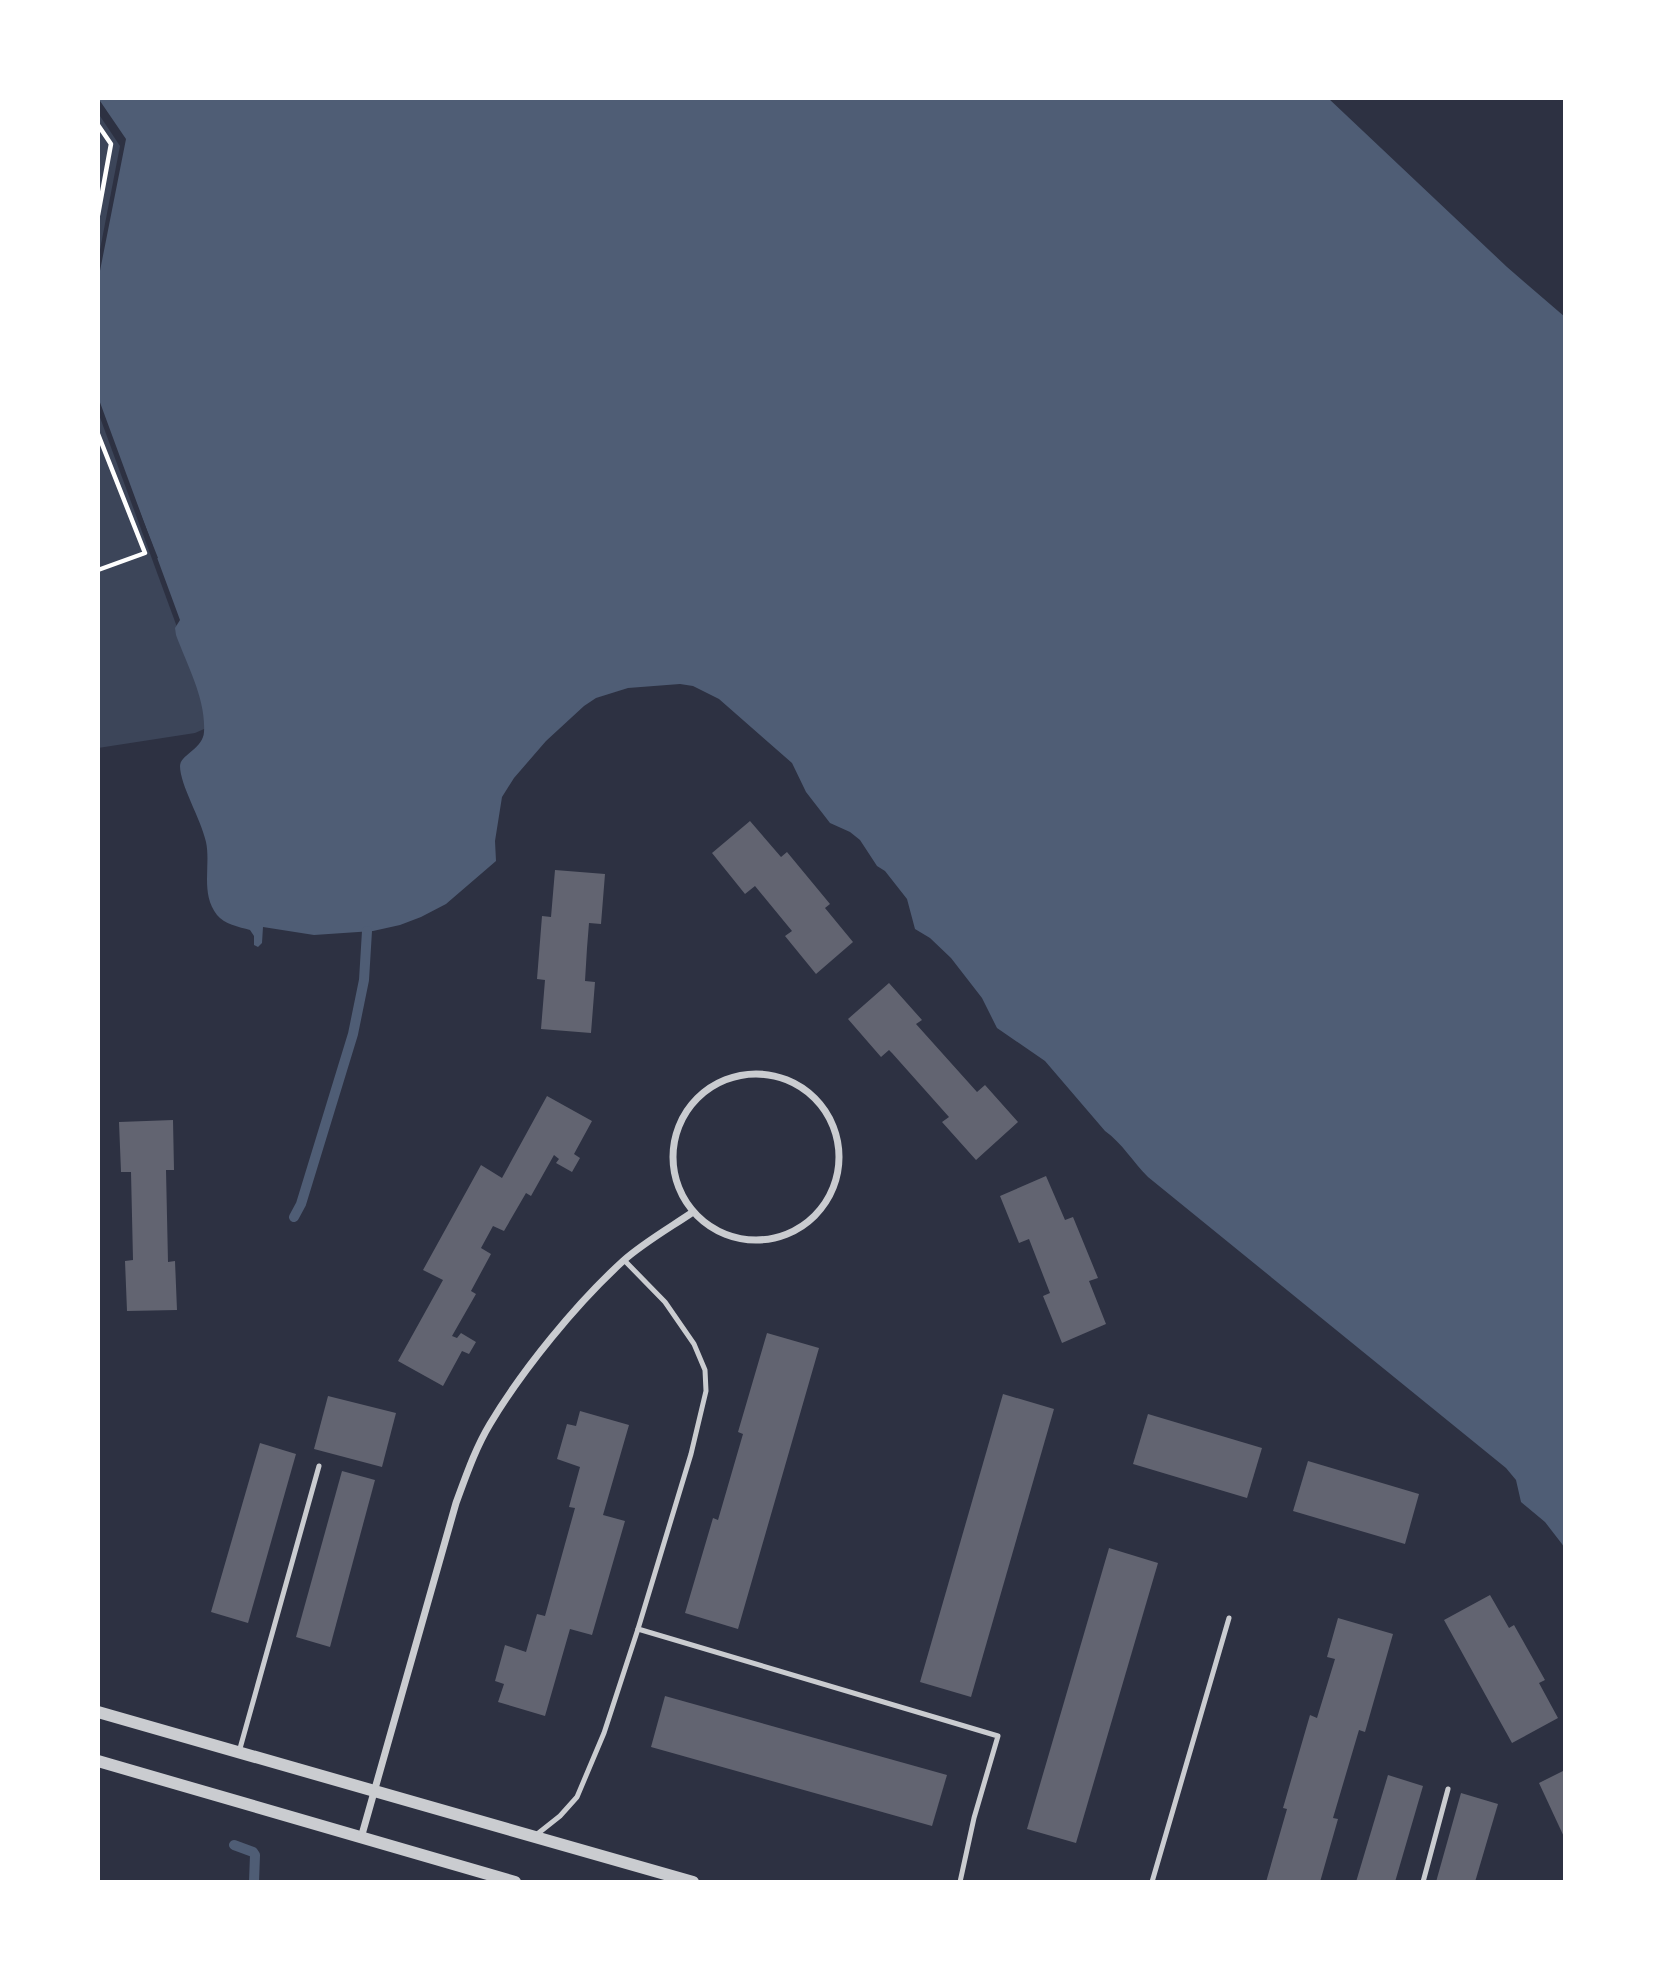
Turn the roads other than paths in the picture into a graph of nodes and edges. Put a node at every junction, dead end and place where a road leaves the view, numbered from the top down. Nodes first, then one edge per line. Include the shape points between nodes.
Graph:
1 (693, 1212) junction
2 (624, 1260) junction
3 (319, 1466) dead end
4 (1229, 1618) dead end
5 (638, 1629) junction
6 (98, 1712) edge
7 (239, 1752) junction
8 (98, 1761) edge
9 (1448, 1789) dead end
10 (374, 1791) junction
11 (534, 1837) junction
12 (361, 1838) junction
13 (515, 1882) edge
14 (693, 1882) edge
15 (960, 1882) edge
16 (1152, 1882) edge
17 (1423, 1882) edge

1 - 1 street via 713,1228 738,1238 764,1240 790,1233 812,1219 829,1199 838,1174 840,1148 833,1122 817,1099 794,1082 766,1073 738,1075 711,1086 690,1105 677,1130 673,1159 678,1187
1 - 2 street
2 - 5 lane via 665,1302 694,1344 705,1370 706,1391
2 - 10 street via 522,1376 470,1464
3 - 7 lane
4 - 16 lane
5 - 11 lane via 577,1797
5 - 15 lane via 998,1736
6 - 7 street
7 - 10 street
8 - 12 street
9 - 17 lane
10 - 11 street
10 - 12 street
11 - 14 street
12 - 13 street

